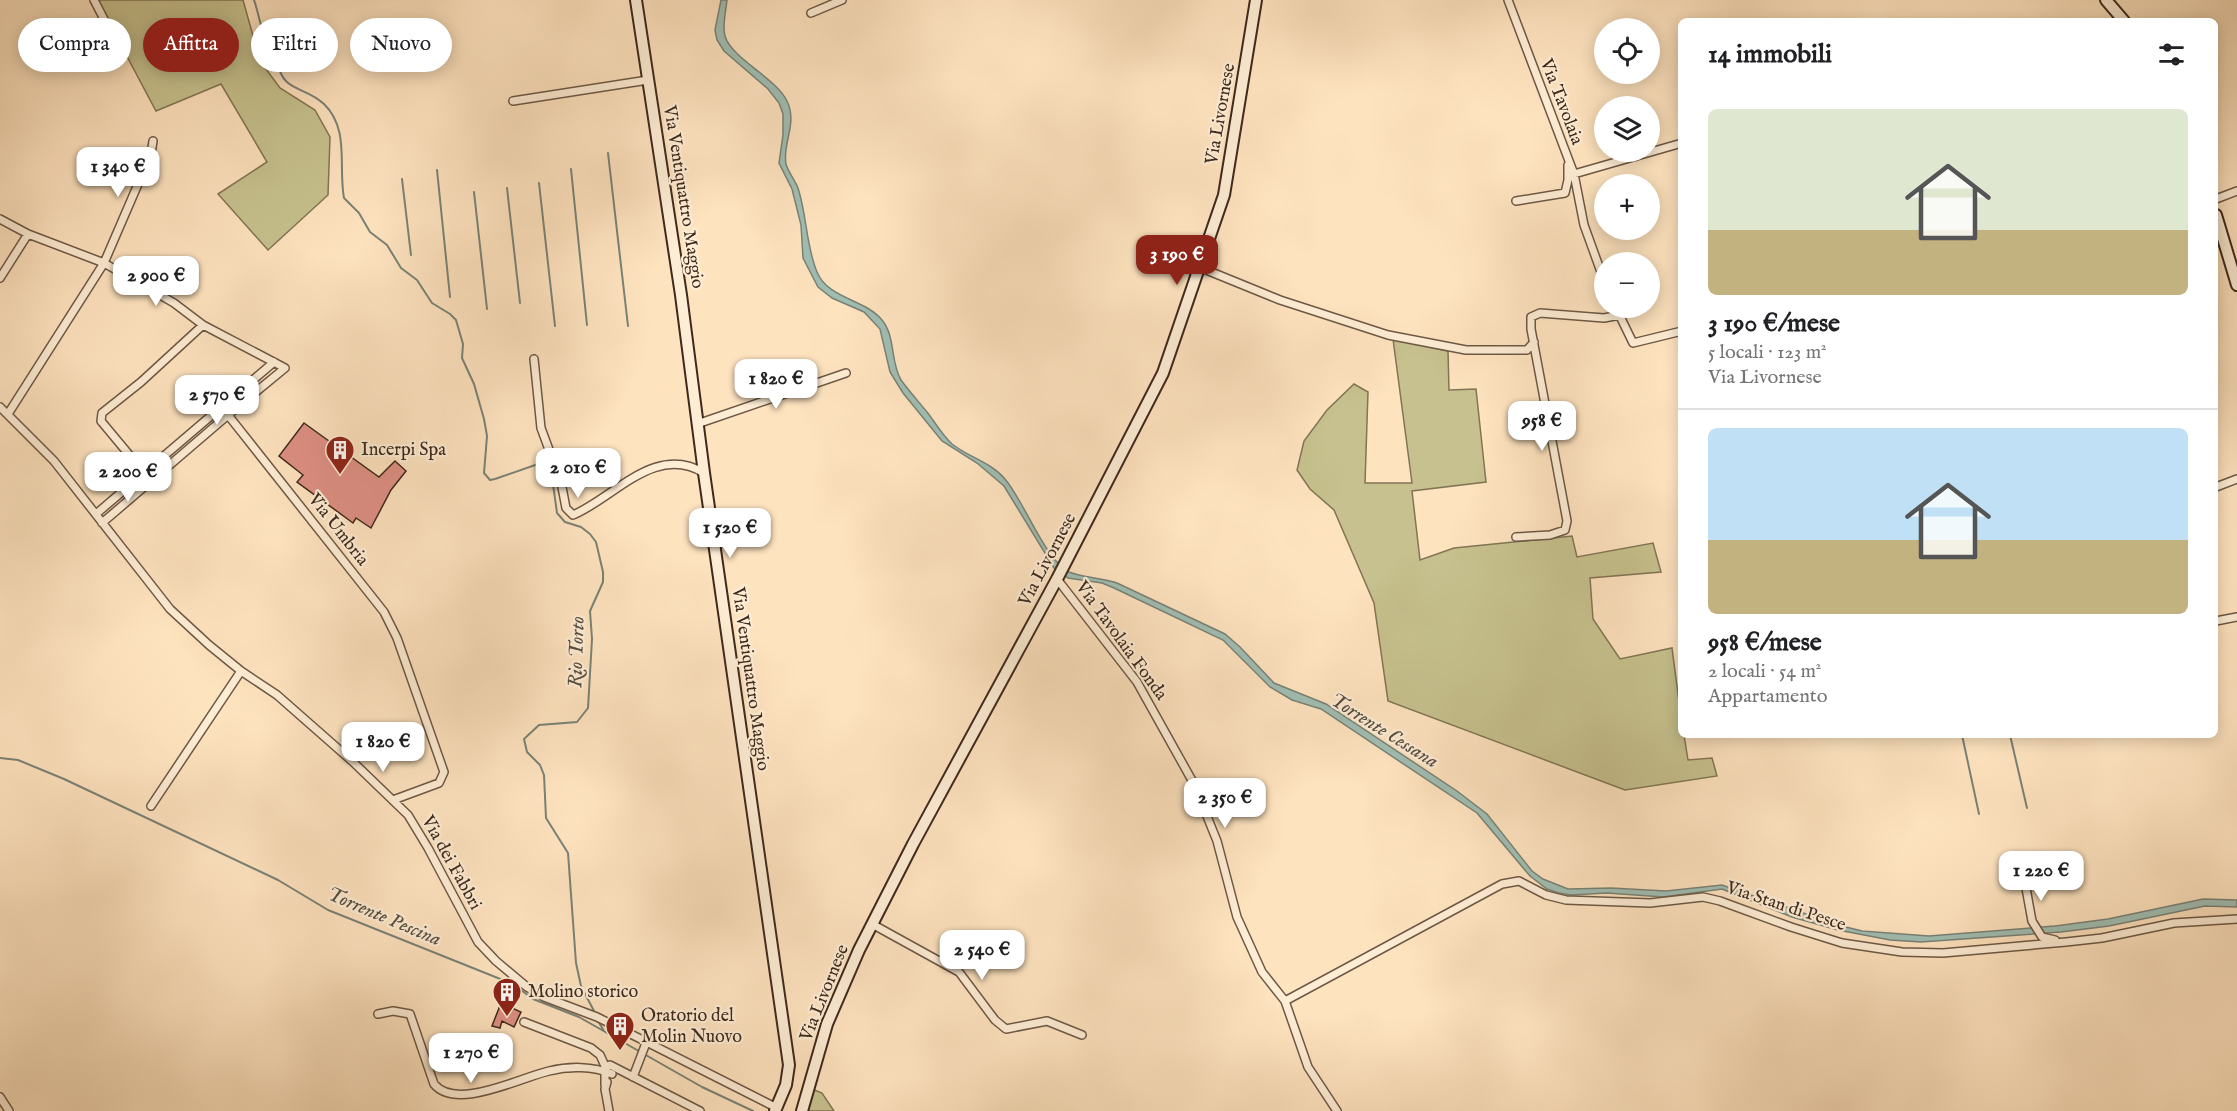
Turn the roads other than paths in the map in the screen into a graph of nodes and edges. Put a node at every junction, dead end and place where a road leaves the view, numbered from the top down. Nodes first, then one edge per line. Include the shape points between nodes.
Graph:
1 (94, 0) edge
2 (636, 0) edge
3 (842, 0) edge
4 (1256, 0) edge
5 (1508, 0) edge
6 (2106, 0) edge
7 (811, 13) dead end
8 (103, 18) edge
9 (2121, 18) edge
10 (648, 80) junction
11 (513, 102) dead end
12 (153, 141) dead end
13 (1678, 144) edge
14 (1568, 160) junction
15 (1574, 174) junction
16 (2237, 191) edge
17 (2218, 197) edge
18 (1516, 201) dead end
19 (0, 219) edge
20 (2218, 222) edge
21 (28, 234) junction
22 (1594, 253) edge
23 (104, 263) junction
24 (1199, 267) junction
25 (0, 278) edge
26 (2237, 285) edge
27 (1594, 317) edge
28 (1621, 318) edge
29 (203, 326) junction
30 (1678, 332) edge
31 (1534, 342) junction
32 (534, 359) dead end
33 (274, 362) junction
34 (846, 373) dead end
35 (0, 407) edge
36 (8, 414) junction
37 (228, 415) junction
38 (697, 424) junction
39 (144, 472) junction
40 (704, 473) junction
41 (2237, 479) edge
42 (151, 481) junction
43 (2218, 486) edge
44 (96, 514) junction
45 (102, 523) junction
46 (1516, 537) dead end
47 (1058, 578) junction
48 (2237, 617) edge
49 (2218, 621) edge
50 (241, 671) junction
51 (393, 800) junction
52 (151, 806) dead end
53 (2026, 888) dead end
54 (2237, 919) edge
55 (872, 924) junction
56 (2066, 942) junction
57 (1285, 1001) junction
58 (378, 1014) dead end
59 (524, 1022) dead end
60 (1082, 1035) dead end
61 (645, 1045) junction
62 (609, 1070) junction
63 (633, 1077) junction
64 (0, 1097) edge
65 (609, 1107) edge
66 (776, 1110) edge
67 (9, 1111) edge
68 (700, 1111) edge
69 (802, 1111) edge
70 (1337, 1111) edge

1 - 8 street
2 - 10 main road, Via Ventiquattro Maggio
3 - 7 street
4 - 24 main road, Via Livornese via 1224,195
5 - 14 street, Via Tavolaia
6 - 9 main road
10 - 11 street
10 - 38 main road, Via Ventiquattro Maggio
12 - 23 street
13 - 15 street
14 - 15 street, Via Tavolaia
14 - 18 street via 1565,193
15 - 22 street, Via Tavolaia
16 - 17 street
19 - 21 street
20 - 26 main road
21 - 23 street
21 - 25 street
23 - 29 street via 174,303
23 - 36 street
24 - 31 street via 1280,300 1388,335 1466,350 1527,350
24 - 47 main road, Via Livornese via 1163,373
27 - 31 street via 1536,314 1530,323
28 - 30 street via 1633,343
29 - 33 street
29 - 39 street via 102,413 101,421
31 - 46 street via 1567,521 1565,530 1551,535
32 - 40 street via 542,428 566,508 573,515 652,468 672,464 694,467
33 - 37 street via 285,368
33 - 39 street
34 - 38 street
35 - 36 street, Via dei Fabbri
36 - 44 street, Via dei Fabbri via 54,461
37 - 42 street
37 - 51 street, Via Umbria via 384,612 397,638 444,772 439,783
38 - 40 main road, Via Ventiquattro Maggio
39 - 42 street
39 - 44 street
40 - 66 main road, Via Ventiquattro Maggio via 789,1065
41 - 43 street
42 - 45 street
44 - 45 street, Via dei Fabbri
45 - 50 street, Via dei Fabbri via 170,609
47 - 55 main road, Via Livornese
47 - 57 street, Via Tavolaia Fonda via 1137,682 1194,784 1217,841 1237,918 1262,972
48 - 49 street
50 - 51 street, Via dei Fabbri via 277,695
50 - 52 street
51 - 61 street, Via dei Fabbri via 408,816 467,925 490,954 544,997 597,1017
53 - 56 street via 2032,921 2040,935
54 - 56 street, Via Stan di Pesce via 2183,922
55 - 60 street via 959,972 1006,1029 1047,1021
55 - 69 main road, Via Livornese via 827,1024
56 - 57 street, Via Stan di Pesce via 1943,952 1887,951 1842,943 1703,897 1650,903 1566,900 1519,881 1502,884
57 - 70 street, Via Tavolaia Fonda via 1308,1067
58 - 62 street via 410,1014 434,1084 449,1097 478,1095 548,1071
59 - 62 street via 591,1048
61 - 63 street
61 - 66 street, Via dei Fabbri
62 - 63 street
62 - 65 street via 605,1087
63 - 68 street
64 - 67 street

